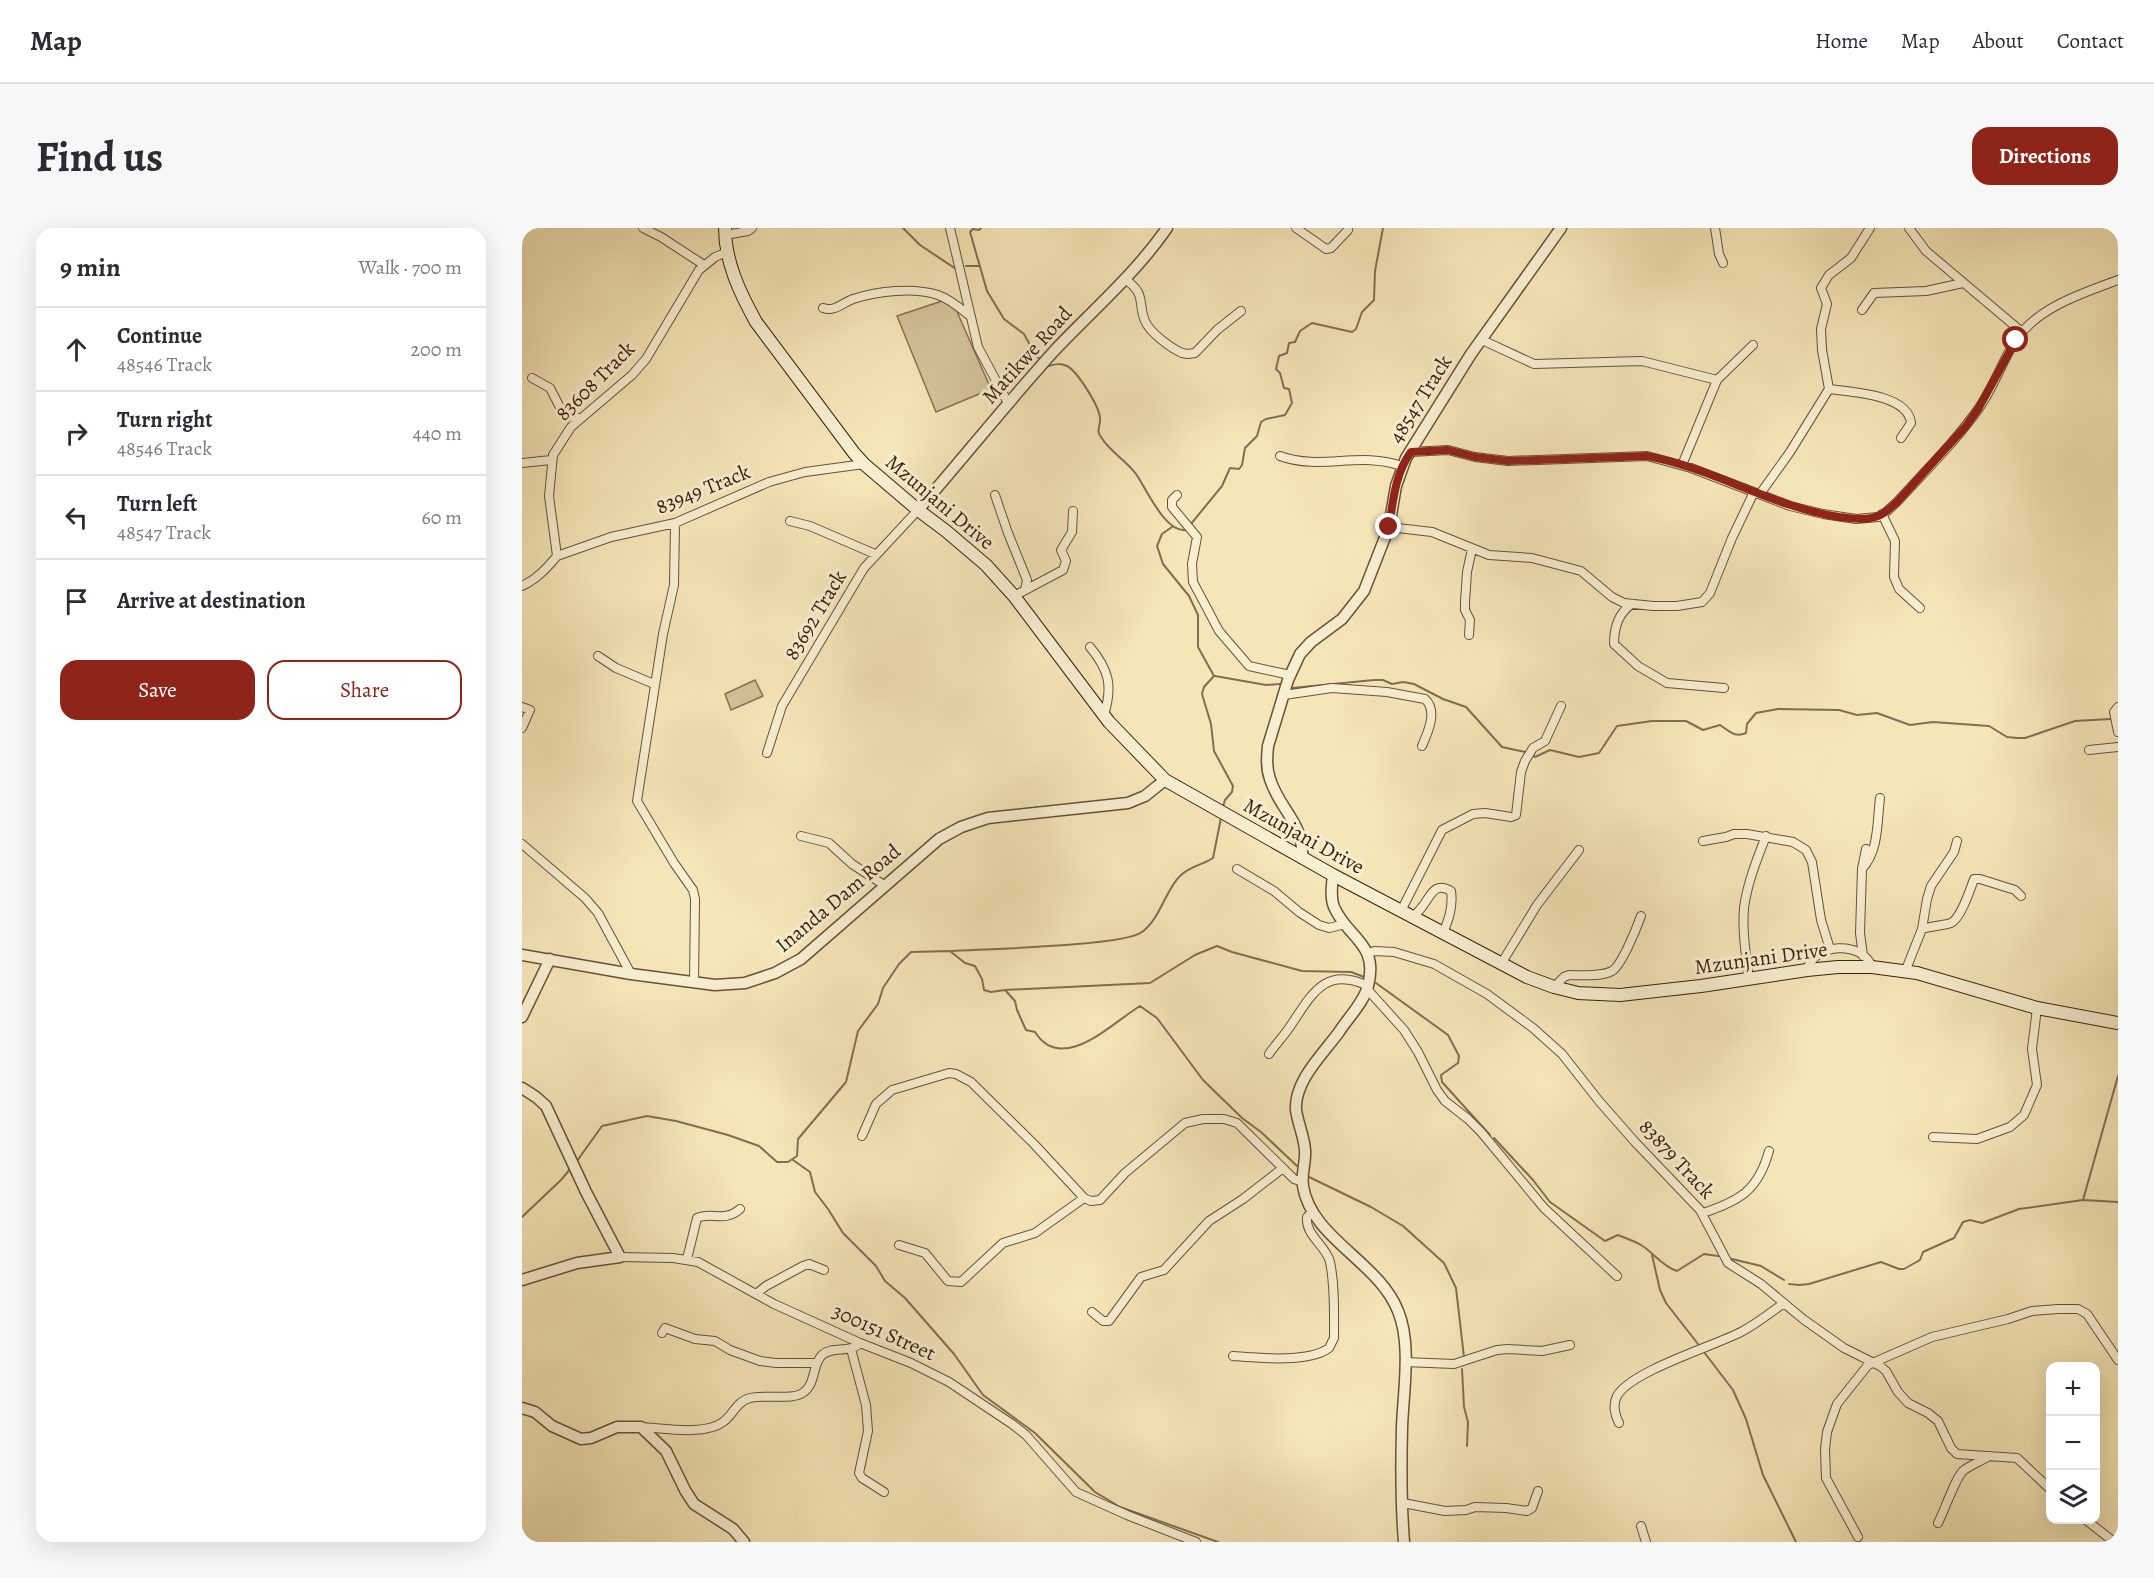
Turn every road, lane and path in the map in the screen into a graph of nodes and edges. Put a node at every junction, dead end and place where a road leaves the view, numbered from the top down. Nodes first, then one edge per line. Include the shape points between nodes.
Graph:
1 (643, 228) edge
2 (752, 228) edge
3 (940, 228) edge
4 (1167, 228) edge
5 (1296, 228) edge
6 (1561, 228) edge
7 (1715, 228) edge
8 (1870, 228) edge
9 (1909, 228) edge
10 (950, 229) edge
11 (1348, 230) dead end
12 (725, 232) edge
13 (727, 252) junction
14 (1723, 263) dead end
15 (704, 265) junction
16 (1125, 279) junction
17 (2118, 280) edge
18 (1964, 283) junction
19 (823, 308) dead end
20 (1862, 310) dead end
21 (1241, 311) dead end
22 (970, 316) junction
23 (2022, 332) junction
24 (1482, 339) junction
25 (1753, 345) dead end
26 (532, 378) dead end
27 (1717, 380) junction
28 (1829, 389) junction
29 (1008, 402) junction
30 (579, 418) junction
31 (1901, 438) dead end
32 (1411, 452) junction
33 (1280, 456) dead end
34 (551, 460) junction
35 (522, 463) edge
36 (864, 464) junction
37 (1682, 465) junction
38 (1402, 466) junction
39 (1757, 493) junction
40 (995, 495) dead end
41 (1177, 495) dead end
42 (918, 510) junction
43 (1072, 511) dead end
44 (1882, 514) junction
45 (790, 521) dead end
46 (675, 522) junction
47 (1389, 527) junction
48 (1472, 549) junction
49 (875, 554) junction
50 (557, 556) junction
51 (522, 586) edge
52 (1020, 593) junction
53 (1632, 604) junction
54 (1920, 608) dead end
55 (1469, 635) dead end
56 (1090, 646) dead end
57 (598, 656) dead end
58 (1290, 675) junction
59 (654, 684) junction
60 (1724, 688) dead end
61 (1284, 695) junction
62 (1561, 706) dead end
63 (522, 707) edge
64 (2118, 707) edge
65 (1104, 716) junction
66 (522, 728) edge
67 (2118, 732) edge
68 (1422, 746) dead end
69 (2118, 746) edge
70 (2089, 750) dead end
71 (767, 753) dead end
72 (1165, 780) junction
73 (1880, 798) dead end
74 (801, 836) dead end
75 (1766, 836) junction
76 (1703, 841) dead end
77 (1957, 841) dead end
78 (522, 844) edge
79 (1866, 849) dead end
80 (1579, 850) dead end
81 (1302, 858) junction
82 (1237, 869) dead end
83 (1862, 869) junction
84 (1333, 875) junction
85 (884, 885) junction
86 (2021, 896) dead end
87 (1401, 911) junction
88 (1641, 916) dead end
89 (1412, 918) junction
90 (1345, 924) junction
91 (1922, 929) junction
92 (1442, 934) junction
93 (1830, 949) junction
94 (1368, 954) junction
95 (522, 955) edge
96 (1863, 956) junction
97 (550, 959) junction
98 (1501, 964) junction
99 (1872, 967) junction
100 (1807, 970) junction
101 (1905, 972) junction
102 (631, 974) junction
103 (1749, 979) junction
104 (694, 983) junction
105 (1554, 987) junction
106 (1367, 988) junction
107 (2037, 1008) junction
108 (522, 1017) edge
109 (2118, 1022) edge
110 (1269, 1053) dead end
111 (522, 1088) edge
112 (862, 1136) dead end
113 (1933, 1137) dead end
114 (1769, 1151) dead end
115 (1283, 1168) junction
116 (1303, 1182) junction
117 (1084, 1198) junction
118 (740, 1209) dead end
119 (1313, 1211) junction
120 (1703, 1213) junction
121 (899, 1245) dead end
122 (620, 1257) junction
123 (687, 1259) junction
124 (824, 1270) dead end
125 (1617, 1276) dead end
126 (522, 1280) edge
127 (756, 1294) junction
128 (1784, 1303) junction
129 (1092, 1312) dead end
130 (662, 1333) dead end
131 (860, 1343) junction
132 (1570, 1345) dead end
133 (851, 1349) junction
134 (1233, 1356) dead end
135 (2118, 1360) edge
136 (1405, 1362) junction
137 (817, 1363) junction
138 (1873, 1363) junction
139 (522, 1408) edge
140 (1619, 1424) dead end
141 (641, 1426) junction
142 (1990, 1455) junction
143 (2046, 1485) edge
144 (1538, 1491) dead end
145 (884, 1492) dead end
146 (1403, 1503) junction
147 (1938, 1523) dead end
148 (2091, 1524) edge
149 (1641, 1526) dead end
150 (1858, 1537) dead end
151 (744, 1542) edge
152 (1196, 1542) edge
153 (1404, 1542) edge
154 (1646, 1542) edge
155 (2114, 1542) edge

1 - 15 street
2 - 12 street
3 - 10 street
4 - 16 street, Matikwe Road
5 - 11 street via 1326,249
6 - 24 street, 48547 Track
7 - 14 street
8 - 28 street via 1851,258 1829,275 1821,288 1827,304 1821,329
9 - 18 street via 1926,251
10 - 22 street
12 - 13 main road, Mzunjani Drive
13 - 15 street, 83608 Track
13 - 36 main road, Mzunjani Drive via 744,301 756,322
15 - 30 street, 83608 Track via 646,359
16 - 21 street via 1139,292 1149,327 1182,353 1195,353
16 - 29 street, Matikwe Road
17 - 23 street via 2059,305
18 - 20 street via 1926,291 1874,293
18 - 23 street
19 - 22 street via 835,309 872,294 912,292 937,295
22 - 29 street via 983,359
23 - 44 street via 1988,395 1966,426
24 - 27 street via 1534,364 1642,362
24 - 32 street, 48547 Track
25 - 27 street
26 - 30 street via 547,384 565,417
27 - 37 street
28 - 31 street via 1873,394 1904,408 1911,423
28 - 39 street via 1790,452
29 - 42 street, Matikwe Road
30 - 34 street, 83608 Track
32 - 37 street via 1448,450 1508,461 1647,456
32 - 38 street, 48547 Track
33 - 38 street via 1310,463 1378,459
34 - 35 street
34 - 50 street via 549,495
36 - 42 main road, Mzunjani Drive
36 - 46 street, 83949 Track via 805,472 769,482
37 - 39 street
38 - 47 street, 48547 Track
39 - 44 street via 1823,514 1856,519
39 - 53 street via 1706,599 1665,607
40 - 52 street via 1027,580
41 - 58 street via 1172,507 1198,540 1192,564 1193,582 1219,631 1249,666
42 - 49 street, 83692 Track
42 - 52 main road, Mzunjani Drive
43 - 52 street via 1072,532 1061,550 1065,568
44 - 54 street via 1894,541 1894,577 1899,589
45 - 49 street
46 - 50 street, 83949 Track via 611,537
46 - 59 street via 674,585
47 - 48 street via 1432,532
47 - 58 street, 48547 Track via 1364,591 1342,619 1300,654
48 - 53 street via 1498,557 1532,558 1581,571 1616,600
48 - 55 street via 1465,602
49 - 71 street, 83692 Track via 782,706
50 - 51 street via 545,571
52 - 65 main road, Mzunjani Drive
53 - 60 street via 1616,626 1614,644 1619,651 1670,684
56 - 65 street via 1103,662 1109,679
57 - 59 street
58 - 61 street, 48547 Track
59 - 104 street via 638,801 693,890
61 - 68 street via 1350,688 1425,699 1432,711
61 - 81 street, 48547 Track via 1268,746 1268,771 1275,793 1301,836
62 - 87 street via 1545,741 1533,748 1525,761 1516,815 1511,818 1473,814 1442,830
63 - 66 street via 530,710
64 - 67 street via 2114,715
65 - 72 main road, Mzunjani Drive
69 - 70 street
72 - 81 main road, Mzunjani Drive
72 - 85 street, Inanda Dam Road via 1145,796 1128,803 988,818 961,827 939,839
73 - 83 street via 1874,850
74 - 85 street via 824,840
75 - 76 street via 1734,834
75 - 93 street via 1800,845 1810,855
75 - 103 street via 1744,908
77 - 91 street via 1931,886
78 - 102 street via 598,913
79 - 83 street
80 - 98 street via 1537,905
81 - 84 main road, Mzunjani Drive
82 - 90 street via 1319,925 1329,928
83 - 96 street
84 - 87 main road, Mzunjani Drive
84 - 90 street via 1333,903
85 - 104 street, Inanda Dam Road via 801,958 775,974 745,983
86 - 91 street via 2015,890 1974,879 1957,919
87 - 89 main road, Mzunjani Drive
88 - 105 street via 1633,939 1614,969 1569,975
89 - 92 main road, Mzunjani Drive
89 - 92 street via 1433,890 1448,889 1451,899
90 - 94 street
91 - 101 street
92 - 98 main road, Mzunjani Drive
93 - 96 street via 1845,948
93 - 100 street via 1813,960
94 - 106 street
94 - 120 street, 83879 Track via 1394,952 1434,964 1514,1013 1562,1054 1629,1135
95 - 97 street, Inanda Dam Road
96 - 99 street
97 - 102 street, Inanda Dam Road
97 - 108 street
98 - 105 main road, Mzunjani Drive
99 - 100 main road, Mzunjani Drive
99 - 101 main road, Mzunjani Drive
100 - 103 main road, Mzunjani Drive
101 - 107 main road, Mzunjani Drive
102 - 104 street, Inanda Dam Road
103 - 105 main road, Mzunjani Drive via 1620,995
106 - 110 street via 1345,978 1323,984
106 - 116 street via 1298,1093 1296,1109 1305,1152
106 - 125 street via 1404,1030 1445,1101 1468,1119 1544,1208
107 - 109 main road, Mzunjani Drive
107 - 113 street via 2031,1049 2037,1085 2024,1115 2010,1126 1977,1139
111 - 122 street via 546,1106
112 - 117 street via 876,1104 892,1090 957,1074 1034,1144
114 - 120 street via 1758,1178 1743,1195
115 - 116 street
115 - 117 street via 1237,1123 1224,1119 1195,1120 1185,1123 1135,1164 1100,1200
115 - 129 street via 1209,1221 1164,1270 1141,1277 1109,1321
116 - 119 street
117 - 121 street via 1035,1233 1003,1243 961,1282 948,1281 925,1253
118 - 123 street via 727,1217 697,1218
119 - 134 street via 1306,1223 1327,1255 1331,1269 1334,1338 1329,1348 1312,1355
119 - 136 street via 1392,1297 1401,1318
120 - 128 street, 83879 Track via 1728,1263
122 - 123 street, 300151 Street
122 - 126 street, 300151 Street via 577,1263
123 - 127 street, 300151 Street
124 - 127 street via 809,1264 803,1266
127 - 131 street, 300151 Street
128 - 138 street, 83879 Track via 1838,1344
128 - 140 street via 1742,1331 1686,1354 1630,1384 1616,1400
130 - 137 street via 665,1328 694,1339 715,1341 760,1361
131 - 133 street
131 - 152 street, 300151 Street via 911,1363 976,1399 1026,1435 1076,1492
132 - 136 street via 1542,1351 1497,1350 1454,1364
133 - 137 street via 823,1354
133 - 145 street via 866,1405 868,1431 859,1473
135 - 138 street via 2086,1314 2078,1309 2058,1309 2032,1311 1932,1337
136 - 146 street
137 - 141 street via 804,1393 748,1398 716,1426 680,1430
138 - 142 street, 83879 Track via 1886,1371 1908,1403 1938,1420 1953,1451 1961,1456
138 - 150 street via 1838,1404 1825,1449 1828,1483
139 - 141 street via 581,1439 617,1426
141 - 151 street via 666,1451 694,1504 733,1529
142 - 143 street via 2017,1458
142 - 147 street via 1962,1471
144 - 146 street via 1527,1511 1475,1507 1445,1511
146 - 153 street
148 - 155 street
149 - 154 street

